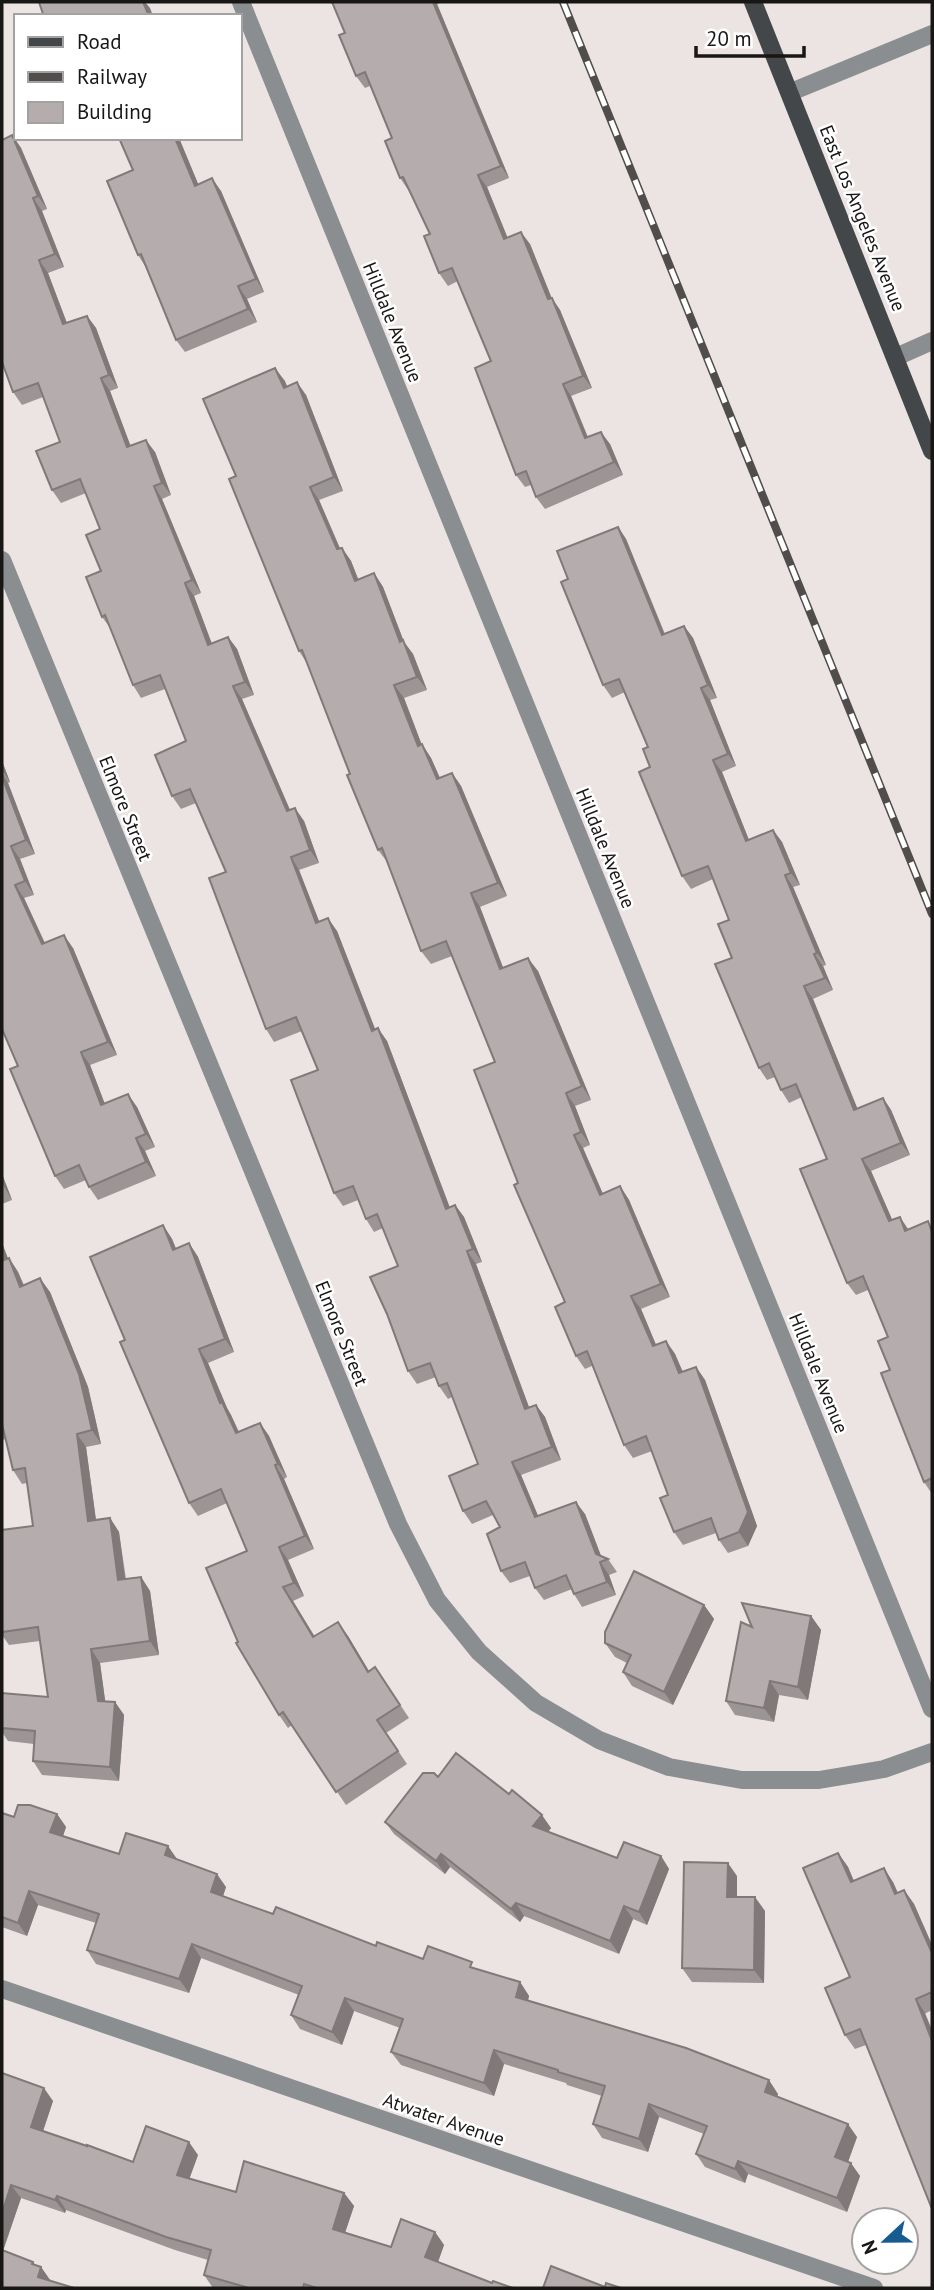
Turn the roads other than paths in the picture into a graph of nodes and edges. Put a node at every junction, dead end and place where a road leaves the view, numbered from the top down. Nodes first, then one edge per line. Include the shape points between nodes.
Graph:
1 (241, 2) edge
2 (753, 2) edge
3 (932, 34) edge
4 (790, 92) junction
5 (932, 341) edge
6 (896, 357) junction
7 (932, 448) edge
8 (2, 560) edge
9 (932, 1709) edge
10 (932, 1752) edge
11 (2, 1989) edge
12 (874, 2288) edge

1 - 9 street, Hilldale Avenue
2 - 4 main road, East Los Angeles Avenue
3 - 4 street
4 - 6 main road, East Los Angeles Avenue
5 - 6 street
6 - 7 main road, East Los Angeles Avenue
8 - 10 street, Elmore Street via 398,1524 437,1600 479,1652 537,1703 599,1740 669,1767 742,1780 819,1780 884,1769
11 - 12 street, Atwater Avenue

